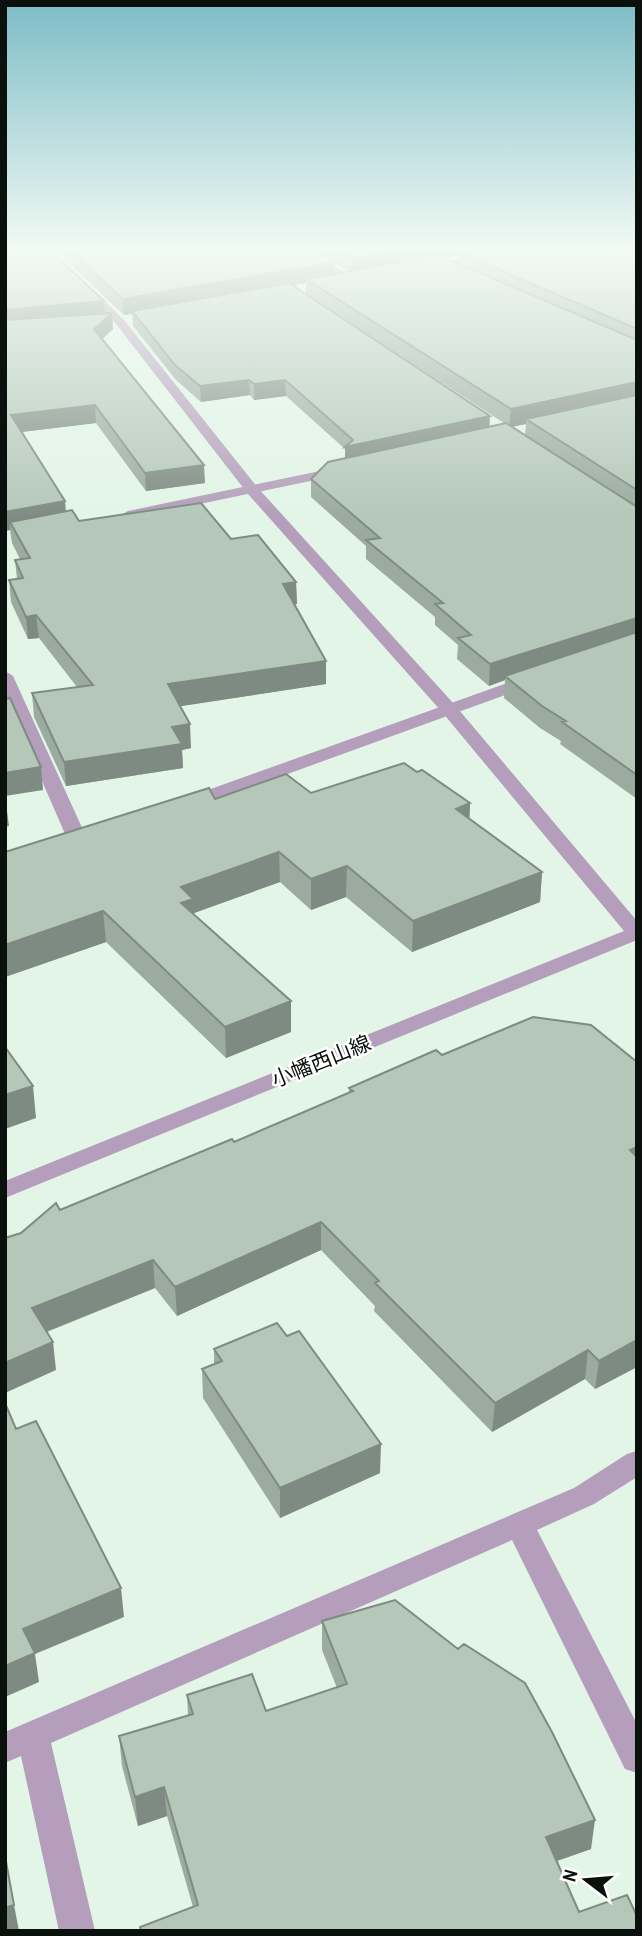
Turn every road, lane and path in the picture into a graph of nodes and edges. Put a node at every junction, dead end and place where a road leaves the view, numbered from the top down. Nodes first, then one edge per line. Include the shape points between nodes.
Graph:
1 (134, 338) edge
2 (360, 466) edge
3 (253, 491) junction
4 (110, 518) edge
5 (548, 674) edge
6 (5, 676) edge
7 (448, 708) junction
8 (168, 810) edge
9 (80, 843) edge
10 (637, 933) edge
11 (5, 1190) edge
12 (637, 1462) edge
13 (519, 1524) junction
14 (19, 1742) edge
15 (637, 1758) edge
16 (77, 1931) edge

1 - 3 street
2 - 3 street
3 - 4 street
3 - 7 street
5 - 7 street
6 - 9 street
7 - 8 street
7 - 10 street
10 - 11 street, 小幡西山線
12 - 13 street via 584,1496
13 - 14 street
13 - 15 street
14 - 16 street

